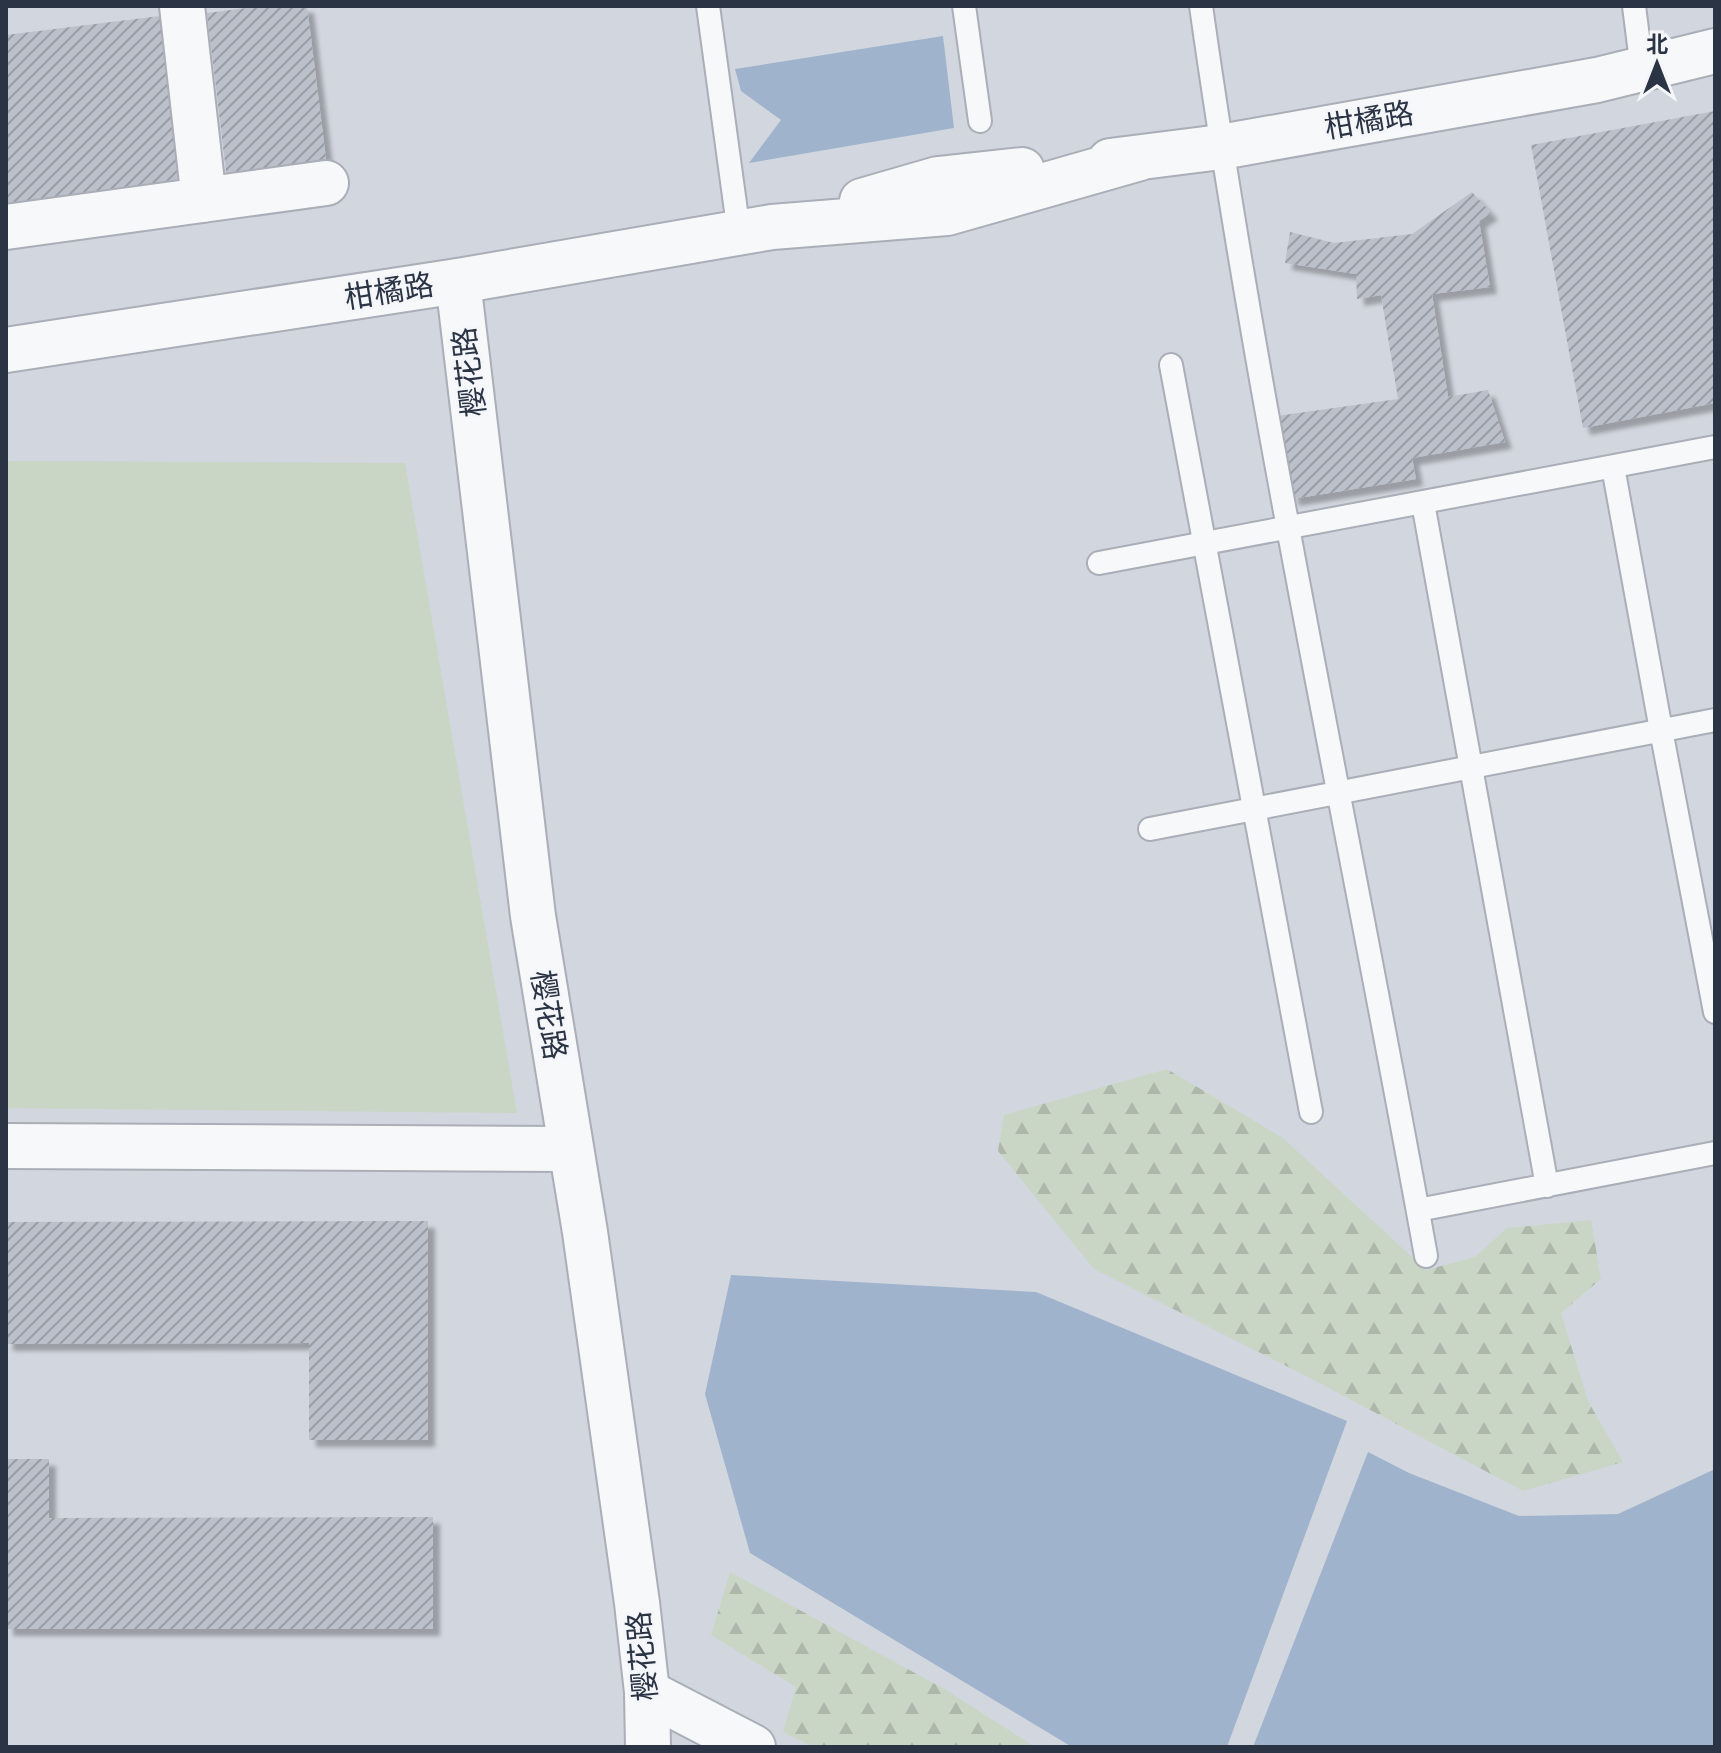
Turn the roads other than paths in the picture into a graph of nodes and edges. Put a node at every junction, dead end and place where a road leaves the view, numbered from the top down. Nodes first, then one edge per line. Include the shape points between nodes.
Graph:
1 (182, 6) edge
2 (708, 6) edge
3 (964, 6) edge
4 (1201, 6) edge
5 (1634, 6) edge
6 (1715, 51) edge
7 (1642, 69) junction
8 (1715, 70) edge
9 (1597, 80) junction
10 (980, 121) dead end
11 (1221, 147) junction
12 (326, 183) dead end
13 (204, 200) junction
14 (6, 227) edge
15 (755, 230) junction
16 (458, 281) junction
17 (6, 350) edge
18 (1171, 365) dead end
19 (1715, 447) edge
20 (1613, 467) junction
21 (1423, 503) junction
22 (1287, 528) junction
23 (1205, 544) junction
24 (1099, 563) dead end
25 (1715, 720) edge
26 (1661, 730) junction
27 (1472, 766) junction
28 (1338, 791) junction
29 (1255, 808) junction
30 (1150, 829) dead end
31 (1715, 1012) edge
32 (1311, 1112) dead end
33 (6, 1146) edge
34 (571, 1149) junction
35 (1715, 1153) edge
36 (1547, 1186) junction
37 (1418, 1210) junction
38 (1426, 1256) dead end
39 (647, 1692) junction
40 (648, 1747) edge
41 (753, 1747) edge

1 - 13 street
2 - 15 lane
3 - 10 lane
4 - 11 lane
5 - 7 lane
6 - 7 street, 柑橘路
7 - 9 street, 柑橘路
8 - 9 street, 柑橘路
9 - 11 street, 柑橘路
11 - 15 street, 柑橘路 via 938,179
11 - 22 lane
12 - 13 street
13 - 14 street
15 - 16 street, 柑橘路
16 - 17 street, 柑橘路
16 - 34 street, 樱花路 via 533,916
18 - 23 lane
19 - 20 lane
20 - 21 lane
20 - 26 lane
21 - 22 lane
21 - 27 lane
22 - 23 lane
22 - 28 lane
23 - 24 lane
23 - 29 lane
25 - 26 lane
26 - 27 lane
26 - 31 lane
27 - 28 lane
27 - 36 lane
28 - 29 lane
28 - 37 lane
29 - 30 lane
29 - 32 lane
33 - 34 street
34 - 39 street, 樱花路
35 - 36 lane
36 - 37 lane
37 - 38 lane
39 - 40 street, 樱花路
39 - 41 street

